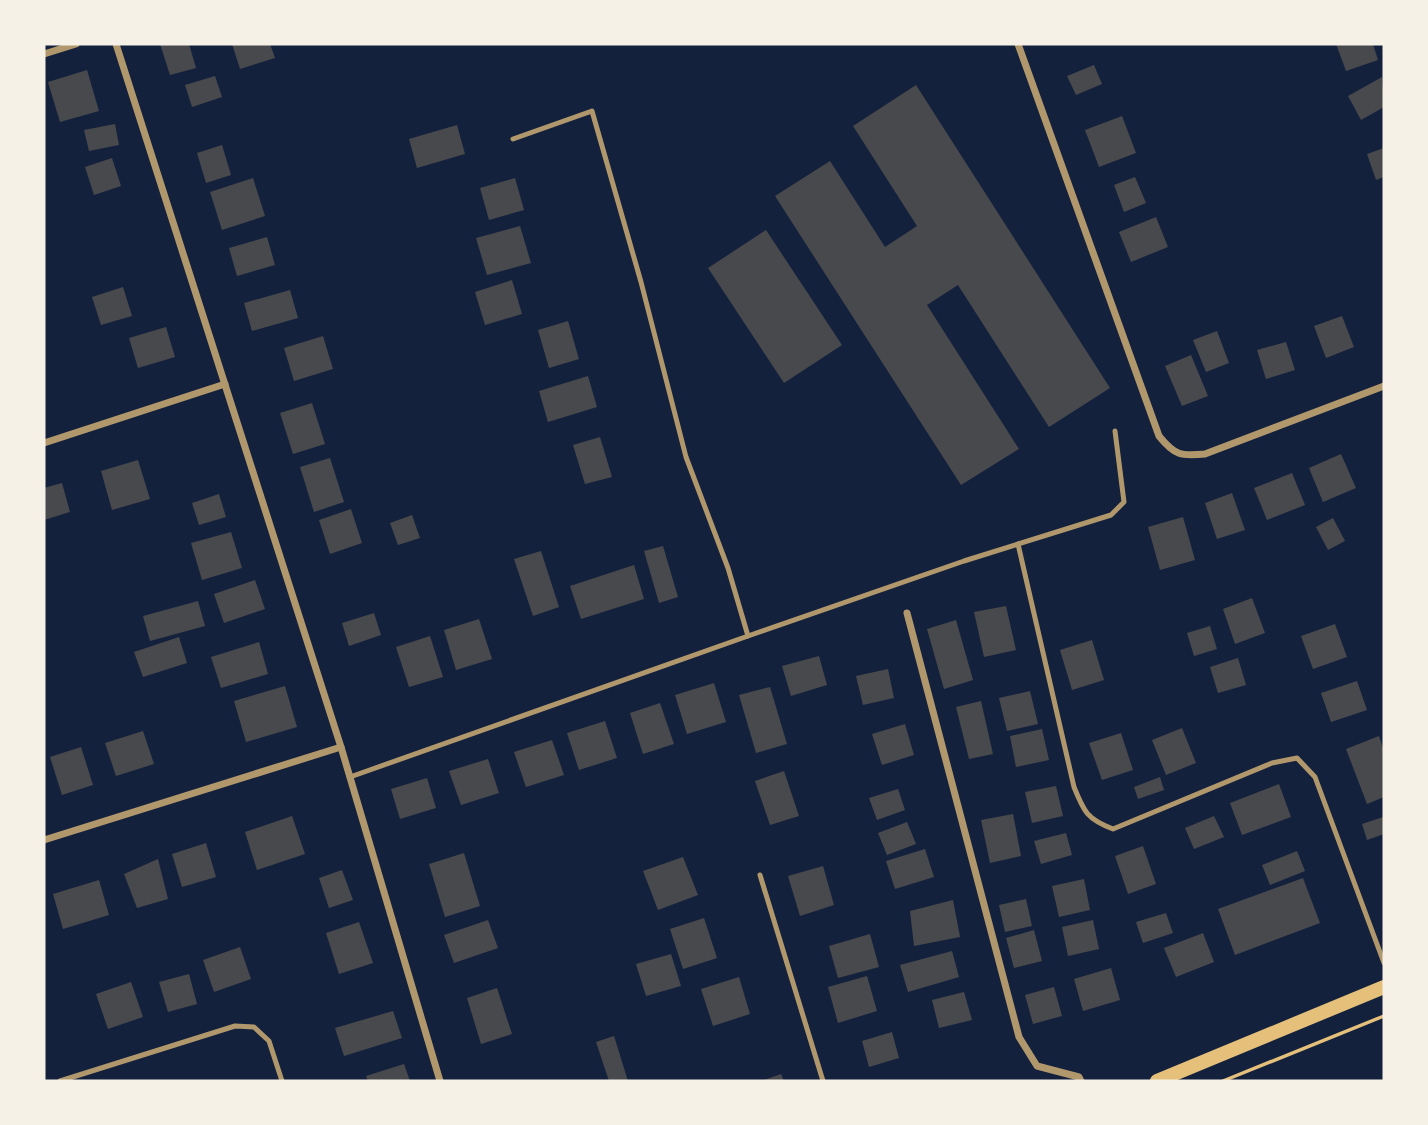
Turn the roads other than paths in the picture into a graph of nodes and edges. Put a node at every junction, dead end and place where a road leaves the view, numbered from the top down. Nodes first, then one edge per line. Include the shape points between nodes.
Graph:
1 (75, 44) edge
2 (116, 44) edge
3 (1018, 44) edge
4 (44, 54) edge
5 (513, 139) dead end
6 (225, 384) junction
7 (1384, 386) edge
8 (1115, 431) dead end
9 (44, 443) edge
10 (1018, 544) junction
11 (907, 612) dead end
12 (748, 636) junction
13 (341, 747) junction
14 (350, 777) junction
15 (44, 840) edge
16 (760, 875) dead end
17 (1384, 963) edge
18 (1384, 987) edge
19 (60, 1081) edge
20 (282, 1081) edge
21 (440, 1081) edge
22 (822, 1081) edge
23 (1081, 1081) edge
24 (1157, 1081) edge

1 - 4 street
2 - 6 street
3 - 7 street via 1159,436 1171,451 1186,456 1205,454
5 - 12 lane via 593,111 685,457 728,568
6 - 9 street
6 - 13 street
8 - 10 lane via 1124,502 1111,515
10 - 12 lane
10 - 17 lane via 1074,787 1095,822 1113,829 1272,763 1297,758 1315,777
11 - 23 street via 1019,1037 1037,1066
12 - 14 lane
13 - 14 street
13 - 15 street
14 - 21 street
16 - 22 lane
18 - 24 main road
19 - 20 lane via 235,1027 254,1027 269,1041

